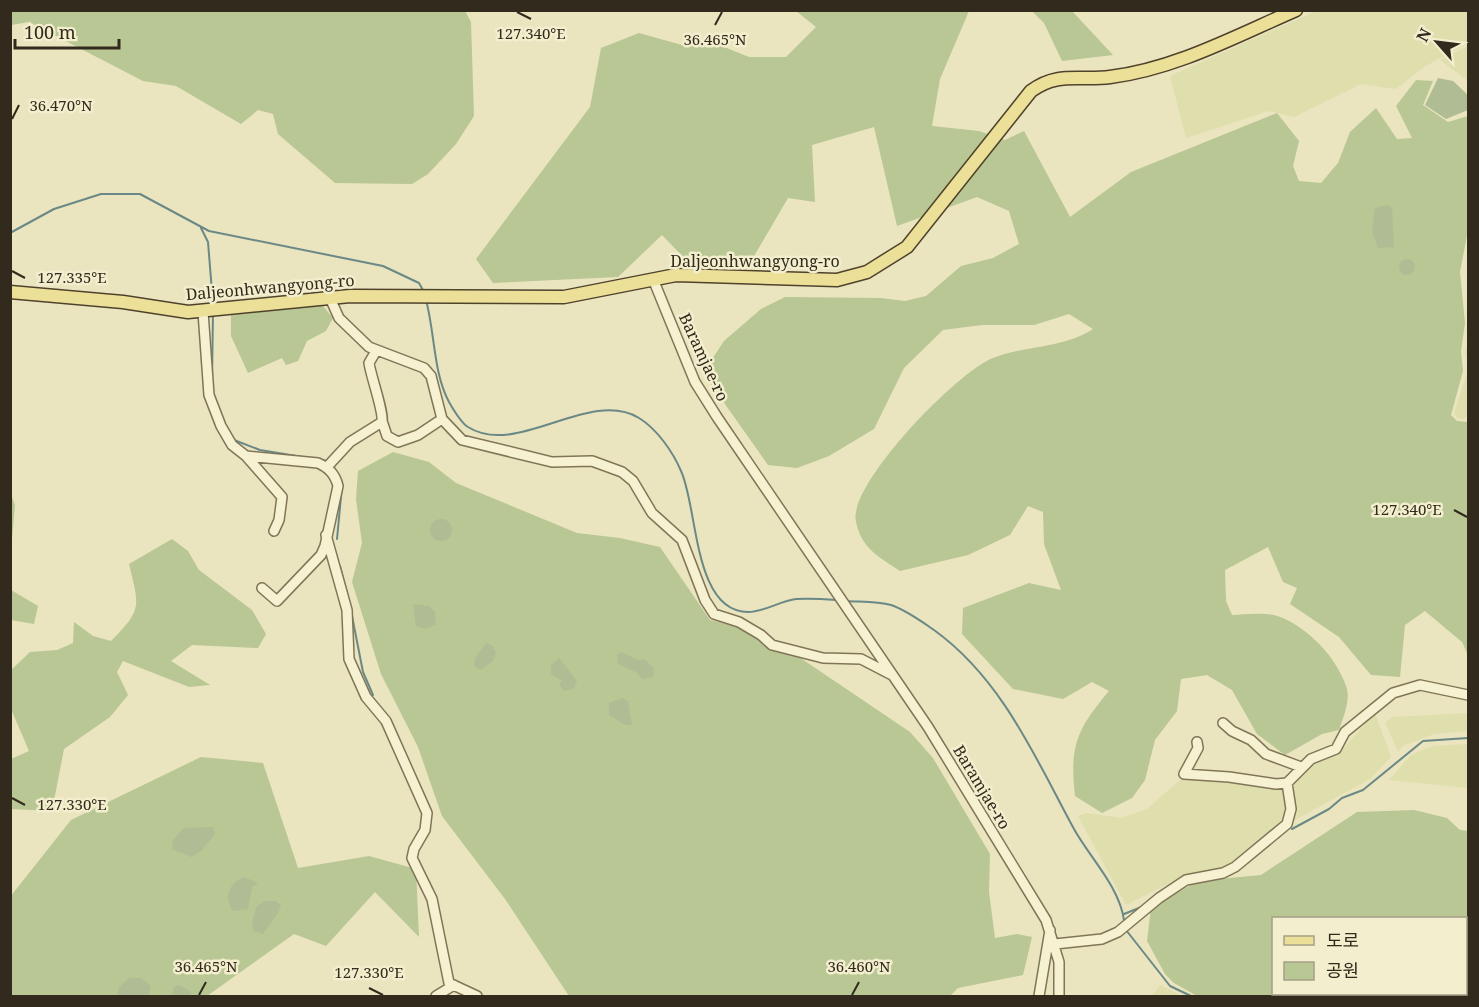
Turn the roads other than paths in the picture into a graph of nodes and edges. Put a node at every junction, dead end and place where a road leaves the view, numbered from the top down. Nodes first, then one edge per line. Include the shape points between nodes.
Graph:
1 (1296, 10) edge
2 (653, 279) junction
3 (10, 292) edge
4 (330, 298) junction
5 (211, 311) junction
6 (376, 351) junction
7 (442, 419) junction
8 (382, 421) junction
9 (246, 456) junction
10 (329, 465) junction
11 (273, 531) dead end
12 (326, 535) junction
13 (262, 588) dead end
14 (891, 674) junction
15 (1468, 695) edge
16 (1223, 723) dead end
17 (1197, 742) dead end
18 (1301, 767) junction
19 (1287, 783) junction
20 (1050, 930) junction
21 (1055, 944) junction
22 (454, 985) junction
23 (436, 996) edge
24 (477, 996) edge
25 (1037, 996) edge
26 (1059, 996) edge

1 - 2 main road, Daljeonhwangyong-ro via 1178,61 1109,77 1045,80 1031,91 908,247 867,272 837,280 676,275
2 - 4 main road, Daljeonhwangyong-ro via 564,297
2 - 14 street, Baramjae-ro via 695,382
3 - 5 main road, Daljeonhwangyong-ro via 188,312
4 - 5 main road, Daljeonhwangyong-ro
4 - 6 street via 348,329
5 - 9 street via 209,395 226,437
6 - 7 street via 424,368 431,376
6 - 8 street via 369,363
7 - 8 street via 418,435 398,442 387,436
7 - 14 street via 456,435 473,444 552,462 592,461 622,472 633,481 652,513 682,540 714,614 739,622 772,645 823,658 861,659
8 - 10 street via 350,442
9 - 10 street
9 - 11 street via 282,497
10 - 12 street via 338,486
12 - 13 street via 321,555 277,601
12 - 22 street via 347,610 350,659 366,697 386,722 427,813 412,858 432,899 449,983
14 - 20 street, Baramjae-ro
15 - 18 street via 1420,684 1393,693 1345,732 1336,749
16 - 18 street via 1266,754
17 - 19 street via 1198,748 1184,774
18 - 19 street
19 - 21 street via 1291,809 1287,824 1235,867 1186,880 1118,932 1102,939
20 - 21 street, Baramjae-ro
20 - 25 street
21 - 26 street, Baramjae-ro
22 - 23 street
22 - 24 street

